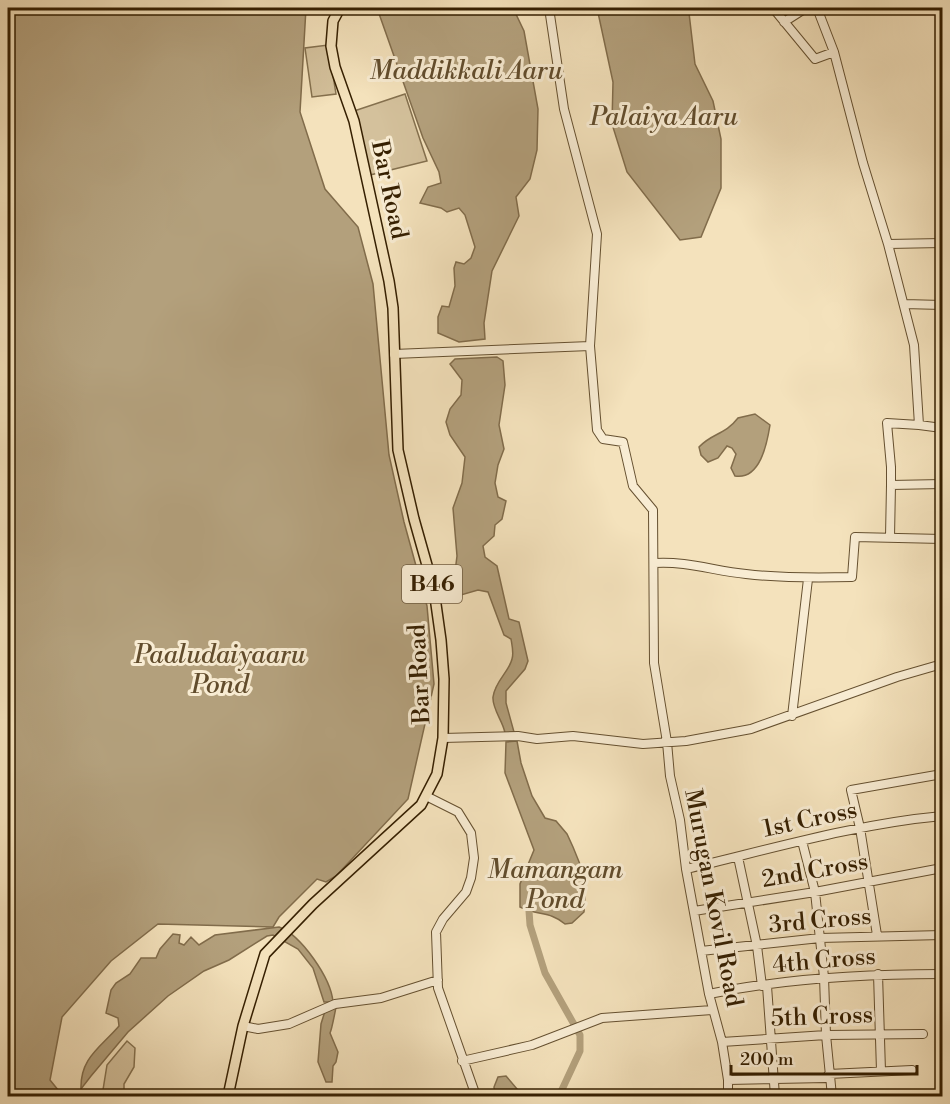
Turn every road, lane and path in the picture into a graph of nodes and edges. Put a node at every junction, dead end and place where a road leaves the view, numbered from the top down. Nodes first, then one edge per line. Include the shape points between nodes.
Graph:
1 (340, 8) edge
2 (549, 8) edge
3 (773, 8) edge
4 (806, 8) edge
5 (817, 8) edge
6 (784, 22) junction
7 (834, 52) junction
8 (942, 243) edge
9 (888, 244) junction
10 (904, 304) junction
11 (942, 305) edge
12 (590, 346) junction
13 (394, 354) junction
14 (919, 426) junction
15 (942, 428) edge
16 (942, 484) edge
17 (891, 485) junction
18 (890, 537) junction
19 (942, 538) edge
20 (655, 563) junction
21 (808, 579) junction
22 (942, 664) edge
23 (792, 716) junction
24 (443, 738) junction
25 (667, 742) junction
26 (942, 774) edge
27 (426, 796) junction
28 (942, 816) edge
29 (860, 828) junction
30 (802, 841) junction
31 (738, 857) junction
32 (942, 868) edge
33 (686, 869) junction
34 (868, 882) junction
35 (815, 892) junction
36 (749, 903) junction
37 (694, 911) junction
38 (877, 935) junction
39 (942, 935) edge
40 (820, 938) junction
41 (757, 946) junction
42 (701, 951) junction
43 (878, 974) junction
44 (942, 974) edge
45 (824, 977) junction
46 (438, 980) junction
47 (764, 986) junction
48 (709, 994) junction
49 (712, 1010) junction
50 (243, 1026) junction
51 (881, 1034) junction
52 (923, 1034) dead end
53 (826, 1035) junction
54 (771, 1039) junction
55 (722, 1042) junction
56 (462, 1061) junction
57 (912, 1070) dead end
58 (881, 1071) junction
59 (829, 1074) junction
60 (775, 1079) junction
61 (728, 1080) junction
62 (228, 1096) edge
63 (476, 1096) edge
64 (728, 1096) edge
65 (775, 1096) edge
66 (832, 1096) edge

1 - 13 main road, Bar Road / B46 via 333,21 334,67 354,122 386,270 393,308
2 - 12 street via 564,108 597,234
3 - 6 street
4 - 6 street
5 - 7 street
6 - 7 street via 815,59
7 - 9 street
8 - 9 street
9 - 10 street
10 - 11 street
10 - 14 street via 914,345
12 - 13 street
12 - 20 street, Murugan Kovil Road via 597,430 603,439 623,442 633,486 653,510
13 - 24 main road, Bar Road / B46 via 398,450 434,590 441,640
14 - 15 street
14 - 17 street via 887,423
16 - 17 street
17 - 18 street
18 - 19 street
18 - 21 street via 855,537 852,577
20 - 21 street
20 - 25 street, Murugan Kovil Road via 654,663
21 - 23 street
22 - 23 street
23 - 25 street via 751,729
24 - 25 street via 573,736 643,744
24 - 27 main road, Bar Road / B46 via 437,774
25 - 33 street, Murugan Kovil Road
26 - 29 street, 1st Cross via 851,790
27 - 46 street via 458,812 471,833 474,858 466,892 437,927
27 - 50 main road, Bar Road / B46 via 265,954
28 - 29 street, 1st Cross
29 - 30 street, 1st Cross
29 - 34 street
30 - 31 street, 1st Cross
30 - 35 street
31 - 33 street, 1st Cross
31 - 36 street
32 - 34 street, 2nd Cross
33 - 37 street, Murugan Kovil Road
34 - 35 street, 2nd Cross
34 - 38 street
35 - 36 street, 2nd Cross
35 - 40 street
36 - 37 street, 2nd Cross
36 - 41 street
37 - 42 street, Murugan Kovil Road
38 - 39 street, 3rd Cross
38 - 40 street, 3rd Cross
40 - 41 street, 3rd Cross
40 - 45 street
41 - 42 street, 3rd Cross
41 - 47 street
42 - 48 street, Murugan Kovil Road
43 - 44 street, 4th Cross
43 - 45 street, 4th Cross
43 - 51 street
45 - 47 street, 4th Cross
45 - 53 street
46 - 50 street via 381,998 332,1005 289,1024 258,1029
46 - 56 street
47 - 48 street, 4th Cross
47 - 54 street
48 - 49 street, Murugan Kovil Road
49 - 55 street, Murugan Kovil Road
49 - 56 street via 602,1018 532,1045
50 - 62 main road, Bar Road / B46
51 - 52 street, 5th Cross
51 - 53 street, 5th Cross
51 - 58 street
53 - 54 street, 5th Cross
53 - 59 street
54 - 55 street, 5th Cross
54 - 60 street
55 - 61 street, Murugan Kovil Road
56 - 63 street
57 - 58 street
58 - 59 street
59 - 60 street via 826,1078
59 - 66 street
60 - 61 street
60 - 65 street
61 - 64 street, Murugan Kovil Road

